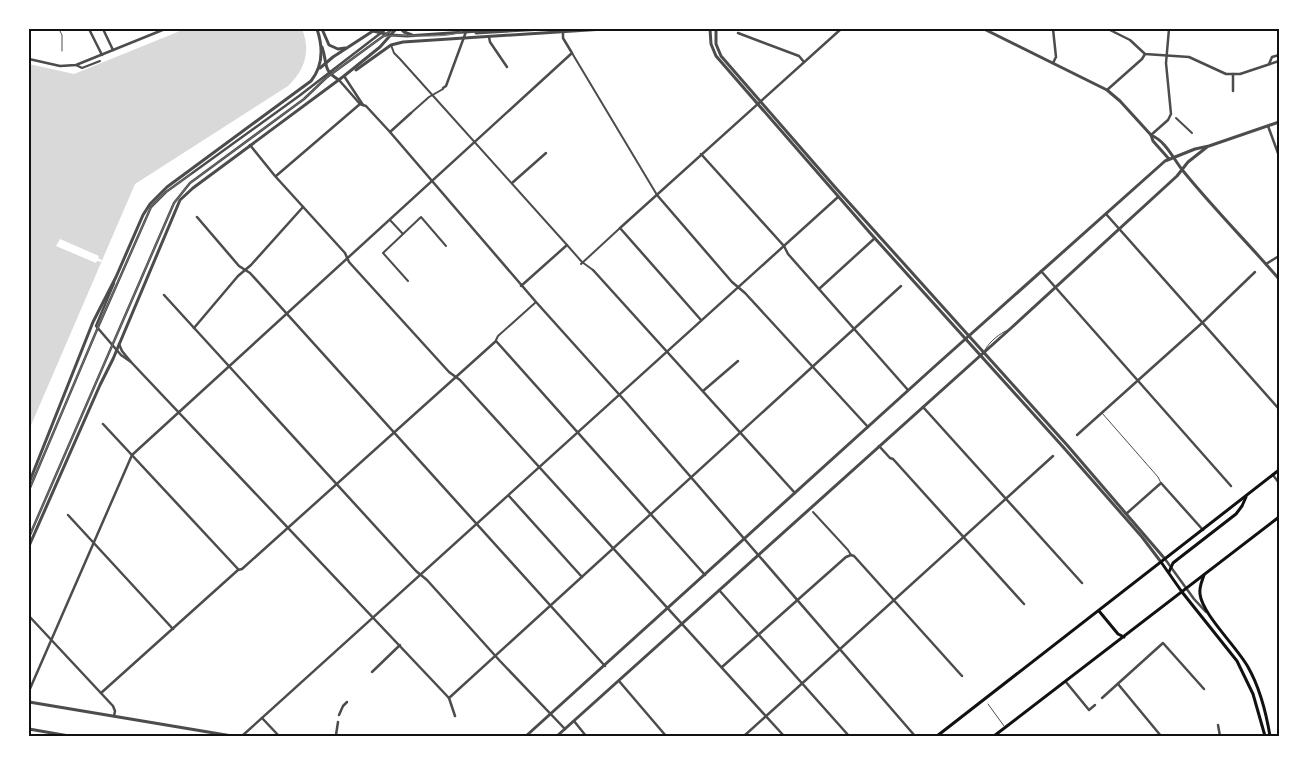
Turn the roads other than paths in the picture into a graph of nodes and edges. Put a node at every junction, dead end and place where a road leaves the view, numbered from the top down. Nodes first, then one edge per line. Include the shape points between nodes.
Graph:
1 (59, 29) edge
2 (89, 29) edge
3 (103, 29) edge
4 (165, 29) edge
5 (317, 29) edge
6 (322, 29) edge
7 (386, 29) edge
8 (394, 29) edge
9 (401, 29) edge
10 (508, 29) edge
11 (544, 29) edge
12 (604, 29) edge
13 (710, 29) edge
14 (716, 29) edge
15 (841, 29) edge
16 (984, 29) edge
17 (1053, 29) edge
18 (1108, 29) edge
19 (1170, 29) edge
20 (375, 30) edge
21 (467, 31) edge
22 (563, 31) junction
23 (382, 32) junction
24 (738, 33) dead end
25 (389, 34) junction
26 (418, 36) junction
27 (489, 37) junction
28 (464, 39) junction
29 (322, 46) junction
30 (391, 46) junction
31 (348, 47) junction
32 (113, 50) junction
33 (62, 51) dead end
34 (572, 53) junction
35 (1145, 54) junction
36 (102, 55) junction
37 (1279, 55) edge
38 (29, 59) edge
39 (100, 61) dead end
40 (1279, 61) edge
41 (804, 62) junction
42 (325, 63) junction
43 (1053, 63) junction
44 (1269, 64) junction
45 (76, 65) junction
46 (508, 67) dead end
47 (319, 68) junction
48 (330, 74) junction
49 (1233, 74) junction
50 (344, 76) junction
51 (339, 80) junction
52 (443, 88) joint
53 (1107, 90) junction
54 (1233, 91) dead end
55 (432, 95) junction
56 (758, 102) junction
57 (362, 104) junction
58 (411, 113) joint
59 (1176, 118) dead end
60 (1279, 122) edge
61 (1268, 126) junction
62 (390, 132) junction
63 (1192, 133) dead end
64 (1151, 135) junction
65 (474, 142) junction
66 (250, 145) junction
67 (1208, 146) junction
68 (546, 153) dead end
69 (701, 154) junction
70 (1279, 156) edge
71 (1174, 157) junction
72 (1169, 159) junction
73 (1182, 170) junction
74 (275, 176) junction
75 (432, 181) junction
76 (512, 183) junction
77 (657, 195) junction
78 (838, 197) junction
79 (302, 207) junction
80 (1106, 214) junction
81 (196, 217) dead end
82 (390, 220) junction
83 (620, 228) junction
84 (1119, 229) junction
85 (403, 234) junction
86 (875, 238) junction
87 (567, 245) junction
88 (446, 246) dead end
89 (784, 246) junction
90 (1279, 256) edge
91 (347, 258) junction
92 (581, 263) junction
93 (1266, 264) junction
94 (247, 269) junction
95 (592, 270) joint
96 (1041, 272) junction
97 (1255, 272) dead end
98 (116, 277) junction
99 (1279, 279) edge
100 (408, 281) dead end
101 (521, 286) junction
102 (900, 286) dead end
103 (739, 288) junction
104 (1055, 288) junction
105 (820, 289) junction
106 (164, 295) dead end
107 (536, 302) junction
108 (287, 314) junction
109 (702, 320) junction
110 (1202, 323) junction
111 (194, 328) junction
112 (854, 328) junction
113 (98, 329) junction
114 (967, 337) junction
115 (496, 341) junction
116 (119, 344) junction
117 (112, 345) junction
118 (116, 350) junction
119 (667, 352) junction
120 (982, 354) junction
121 (738, 361) dead end
122 (132, 362) junction
123 (228, 366) junction
124 (812, 366) junction
125 (455, 377) junction
126 (1138, 380) junction
127 (908, 390) junction
128 (703, 391) junction
129 (620, 395) junction
130 (922, 407) junction
131 (1279, 409) edge
132 (178, 411) junction
133 (1102, 412) junction
134 (103, 424) dead end
135 (868, 428) junction
136 (394, 432) junction
137 (578, 432) junction
138 (740, 432) junction
139 (1077, 435) dead end
140 (879, 446) junction
141 (132, 455) junction
142 (1053, 456) dead end
143 (540, 467) junction
144 (1279, 470) edge
145 (1273, 475) junction
146 (690, 477) junction
147 (29, 483) edge
148 (1161, 483) junction
149 (1279, 483) edge
150 (337, 484) junction
151 (1231, 486) dead end
152 (29, 490) edge
153 (795, 493) junction
154 (509, 496) junction
155 (1246, 496) junction
156 (1007, 499) junction
157 (813, 512) dead end
158 (651, 513) junction
159 (68, 515) dead end
160 (1125, 515) junction
161 (1279, 517) edge
162 (476, 525) junction
163 (288, 528) junction
164 (1202, 530) junction
165 (29, 537) edge
166 (965, 537) junction
167 (745, 539) junction
168 (93, 543) junction
169 (29, 546) edge
170 (613, 548) junction
171 (758, 554) junction
172 (851, 555) junction
173 (1163, 561) junction
174 (1171, 567) junction
175 (238, 570) junction
176 (1169, 572) junction
177 (420, 575) junction
178 (705, 575) junction
179 (1204, 575) junction
180 (582, 577) junction
181 (1082, 584) dead end
182 (1187, 589) junction
183 (719, 590) junction
184 (1182, 592) junction
185 (797, 600) junction
186 (894, 600) junction
187 (1024, 604) dead end
188 (550, 605) junction
189 (668, 608) junction
190 (1100, 611) junction
191 (1209, 615) junction
192 (29, 616) edge
193 (373, 618) junction
194 (682, 624) junction
195 (173, 629) junction
196 (758, 634) junction
197 (1124, 637) junction
198 (51, 640) junction
199 (400, 645) junction
200 (841, 649) junction
201 (495, 655) junction
202 (605, 666) junction
203 (722, 667) junction
204 (372, 672) dead end
205 (962, 676) dead end
206 (619, 682) junction
207 (1066, 682) junction
208 (803, 684) junction
209 (1118, 684) junction
210 (1204, 690) dead end
211 (29, 691) edge
212 (101, 693) junction
213 (449, 698) junction
214 (1102, 698) dead end
215 (29, 702) edge
216 (348, 702) dead end
217 (988, 704) dead end
218 (1095, 705) dead end
219 (550, 714) junction
220 (339, 715) dead end
221 (114, 716) junction
222 (455, 716) dead end
223 (766, 716) junction
224 (262, 718) junction
225 (574, 721) junction
226 (338, 722) dead end
227 (1218, 724) dead end
228 (1005, 728) junction
229 (29, 729) edge
230 (565, 729) junction
231 (55, 735) edge
232 (336, 735) dead end
233 (69, 736) edge
234 (232, 736) edge
235 (242, 736) edge
236 (279, 736) edge
237 (526, 736) edge
238 (558, 736) edge
239 (586, 736) edge
240 (666, 736) edge
241 (744, 736) edge
242 (784, 736) edge
243 (849, 736) edge
244 (915, 736) edge
245 (937, 736) edge
246 (994, 736) edge
247 (1161, 736) edge
248 (1220, 736) edge
249 (1265, 736) edge
250 (1270, 736) edge

1 - 33 lane
2 - 36 street
3 - 32 street
4 - 32 street
5 - 29 street
6 - 31 street via 330,46 338,49
7 - 23 street
8 - 25 street
9 - 26 street
10 - 21 street
11 - 21 street
12 - 22 street
13 - 56 street via 714,54
14 - 56 street via 716,44 721,56
15 - 41 street
16 - 43 street
17 - 43 street via 1056,58
18 - 35 street via 1130,40
19 - 64 street via 1166,63 1171,114
20 - 23 street
20 - 31 street
21 - 26 street
21 - 28 street
22 - 27 street
22 - 34 street via 563,38
23 - 25 street
23 - 48 street
24 - 41 street via 799,56
25 - 26 street
25 - 48 street
25 - 50 street via 380,47
27 - 28 street
27 - 46 street
28 - 30 street via 406,42
28 - 52 street
29 - 42 street
29 - 47 street
30 - 50 street
30 - 55 street
31 - 42 street
32 - 36 street
34 - 65 street
34 - 77 street
35 - 49 street via 1189,57 1226,74
35 - 53 street
36 - 45 street
37 - 44 street via 1272,57
38 - 45 street via 60,66
39 - 45 street via 82,68
40 - 44 street
41 - 56 street
42 - 47 street
42 - 48 street
43 - 53 street
44 - 49 street
47 - 98 street via 301,90 159,194 143,216
48 - 51 street
48 - 113 street via 156,202
48 - 117 street via 304,99 190,182 180,193
49 - 54 street
50 - 51 street
50 - 57 street
51 - 57 street
51 - 66 street
52 - 55 street
53 - 64 street
55 - 58 street
55 - 65 street
56 - 69 street
56 - 78 street
56 - 114 street
57 - 62 street
57 - 74 street
58 - 62 street
59 - 63 street
60 - 61 street
61 - 67 street
61 - 70 street
62 - 75 street
64 - 71 street via 1157,137
64 - 72 street
65 - 75 street
65 - 76 street
66 - 74 street
66 - 116 street via 180,200
67 - 71 street
67 - 73 street
68 - 76 street
69 - 77 street
69 - 89 street
71 - 72 street
71 - 73 street
72 - 80 street
73 - 84 street
73 - 93 street
74 - 79 street
75 - 82 street
75 - 101 street
76 - 87 street
77 - 83 street
77 - 103 street
78 - 86 street
78 - 89 street
79 - 91 street
79 - 94 street
80 - 84 street
80 - 96 street
81 - 94 street via 239,266
82 - 85 street
82 - 91 street
83 - 92 street
83 - 109 street
84 - 104 street
84 - 110 street
85 - 88 street via 421,217
85 - 100 street via 382,253
86 - 105 street
86 - 114 street
87 - 92 street
87 - 101 street
89 - 103 street
89 - 105 street
90 - 93 street
91 - 108 street
91 - 125 street
92 - 95 street
93 - 99 street
94 - 108 street
94 - 111 street
95 - 119 street
96 - 104 street
96 - 114 street
97 - 110 street
98 - 113 street via 97,323
98 - 147 street via 93,322
101 - 107 street
102 - 112 street
103 - 109 street
103 - 124 street
104 - 120 street
104 - 126 street
105 - 112 street
106 - 111 street
107 - 115 street
107 - 129 street
108 - 123 street
108 - 136 street
109 - 119 street
110 - 126 street
110 - 131 street
111 - 123 street
112 - 124 street
112 - 127 street
113 - 117 street
113 - 152 street
114 - 120 street
114 - 127 street
115 - 125 street
115 - 137 street
116 - 118 street
116 - 122 street
117 - 118 street
117 - 165 street
118 - 122 street
118 - 169 street
119 - 128 street
119 - 129 street
120 - 130 street
120 - 160 street
121 - 128 street
122 - 132 street
123 - 132 street
123 - 150 street
124 - 135 street
124 - 138 street
125 - 136 street
125 - 143 street
126 - 133 street
126 - 151 street
127 - 135 street
128 - 138 street
129 - 137 street
129 - 146 street
130 - 140 street
130 - 156 street
132 - 141 street
132 - 163 street
133 - 139 street
133 - 148 lane
134 - 141 street
135 - 153 street
136 - 150 street
136 - 162 street
137 - 143 street
137 - 158 street
138 - 146 street
138 - 153 street
140 - 166 street
140 - 171 street
141 - 168 street
141 - 175 street
142 - 156 street
143 - 154 street
143 - 170 street
144 - 145 main road
145 - 149 street
145 - 155 main road
146 - 158 street
146 - 167 street
148 - 160 street
148 - 164 street
150 - 163 street
150 - 177 street
153 - 167 street
154 - 162 street
154 - 180 street
155 - 164 main road
155 - 174 main road via 1236,514
156 - 166 street
156 - 181 street
157 - 172 street
158 - 170 street
158 - 178 street
159 - 168 street
160 - 173 street
161 - 179 main road
162 - 177 street
162 - 188 street
163 - 175 street
163 - 193 street
164 - 173 main road
166 - 186 street
166 - 187 street
167 - 171 street
167 - 178 street
168 - 195 street
168 - 198 street
170 - 180 street
170 - 189 street
171 - 183 street
171 - 185 street
172 - 185 street
172 - 186 street
173 - 174 street
173 - 176 main road
173 - 190 main road
174 - 176 main road
174 - 182 street
175 - 195 street
176 - 184 main road
177 - 193 street
177 - 201 street
178 - 189 street
179 - 182 main road
179 - 191 main road via 1200,594
180 - 188 street
182 - 184 main road
182 - 191 street
183 - 194 street
183 - 196 street
184 - 197 main road
184 - 249 main road via 1242,670 1258,708
185 - 196 street
185 - 200 street
186 - 200 street
186 - 205 street
188 - 201 street
188 - 202 street
189 - 194 street
189 - 202 street
190 - 197 main road
190 - 245 main road
191 - 250 main road via 1249,669 1264,706
192 - 198 street
193 - 199 street
193 - 224 street
194 - 203 street
194 - 206 street
195 - 212 street
196 - 203 street
196 - 208 street
197 - 207 main road
198 - 211 street
198 - 212 street
199 - 204 street
199 - 213 street
200 - 208 street
200 - 244 street
201 - 213 street
201 - 219 street
202 - 219 street
203 - 223 street
206 - 225 street
206 - 240 street
207 - 218 street via 1089,710
207 - 228 main road
208 - 223 street
208 - 243 street
209 - 210 street via 1163,642
209 - 214 street
209 - 247 street
212 - 221 street via 115,711
213 - 222 street
215 - 221 street
216 - 220 street
217 - 228 lane
219 - 230 street
219 - 237 street
221 - 234 street
223 - 241 street
223 - 242 street
224 - 235 street
224 - 236 street
225 - 230 street
225 - 239 street
226 - 232 street
227 - 248 street
228 - 246 main road
229 - 231 street
230 - 238 street
231 - 233 street

